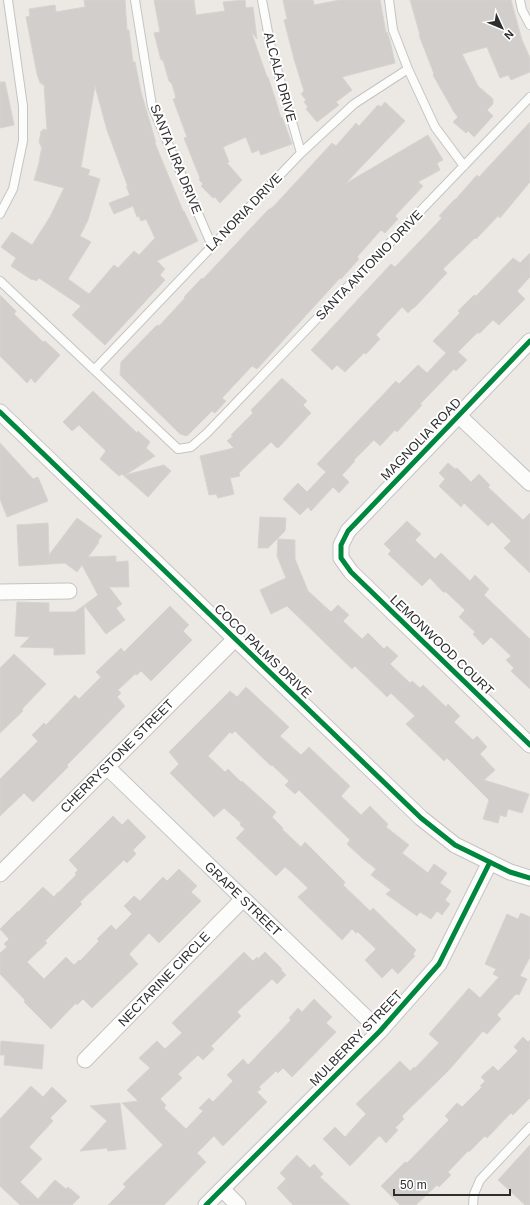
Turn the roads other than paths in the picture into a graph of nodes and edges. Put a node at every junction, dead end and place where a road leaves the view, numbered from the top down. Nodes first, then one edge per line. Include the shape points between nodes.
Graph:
1 (8, 0) edge
2 (135, 0) edge
3 (262, 0) edge
4 (389, 0) edge
5 (520, 0) edge
6 (530, 25) edge
7 (408, 70) junction
8 (530, 97) edge
9 (301, 153) junction
10 (464, 166) junction
11 (0, 214) edge
12 (212, 246) junction
13 (0, 281) edge
14 (530, 340) edge
15 (94, 370) junction
16 (0, 412) edge
17 (458, 415) junction
18 (530, 483) edge
19 (341, 558) joint
20 (69, 591) dead end
21 (0, 592) edge
22 (235, 639) junction
23 (530, 745) edge
24 (107, 767) junction
25 (490, 862) junction
26 (0, 874) edge
27 (530, 878) edge
28 (243, 899) junction
29 (380, 1031) junction
30 (85, 1060) dead end
31 (530, 1127) edge
32 (222, 1189) junction
33 (206, 1205) edge
34 (238, 1205) edge
35 (473, 1205) edge

1 - 11 lane via 23,106 23,141 13,189
2 - 12 lane, SANTA LIRA DRIVE via 152,106
3 - 9 lane, ALCALA DRIVE via 270,48
4 - 7 lane via 394,30
5 - 6 lane
7 - 9 lane, LA NORIA DRIVE via 354,104
7 - 10 lane via 435,127
8 - 10 lane, SANTA ANTONIO DRIVE
9 - 12 lane, LA NORIA DRIVE
10 - 15 lane, SANTA ANTONIO DRIVE via 190,447 178,449
12 - 15 lane, LA NORIA DRIVE
13 - 15 lane
14 - 17 street, MAGNOLIA ROAD
16 - 22 street, COCO PALMS DRIVE
17 - 18 street
17 - 19 street, MAGNOLIA ROAD via 348,531 341,545
19 - 23 street, LEMONWOOD COURT via 351,572
20 - 21 street
22 - 24 street, CHERRYSTONE STREET
22 - 25 street, COCO PALMS DRIVE via 421,818 455,845
24 - 26 street, CHERRYSTONE STREET
24 - 28 street, GRAPE STREET
25 - 27 street, COCO PALMS DRIVE
25 - 29 street, MULBERRY STREET via 439,964
28 - 29 street, GRAPE STREET
28 - 30 street, NECTARINE CIRCLE
29 - 32 street, MULBERRY STREET
31 - 35 lane via 480,1180 474,1194
32 - 33 street, MULBERRY STREET
32 - 34 street

